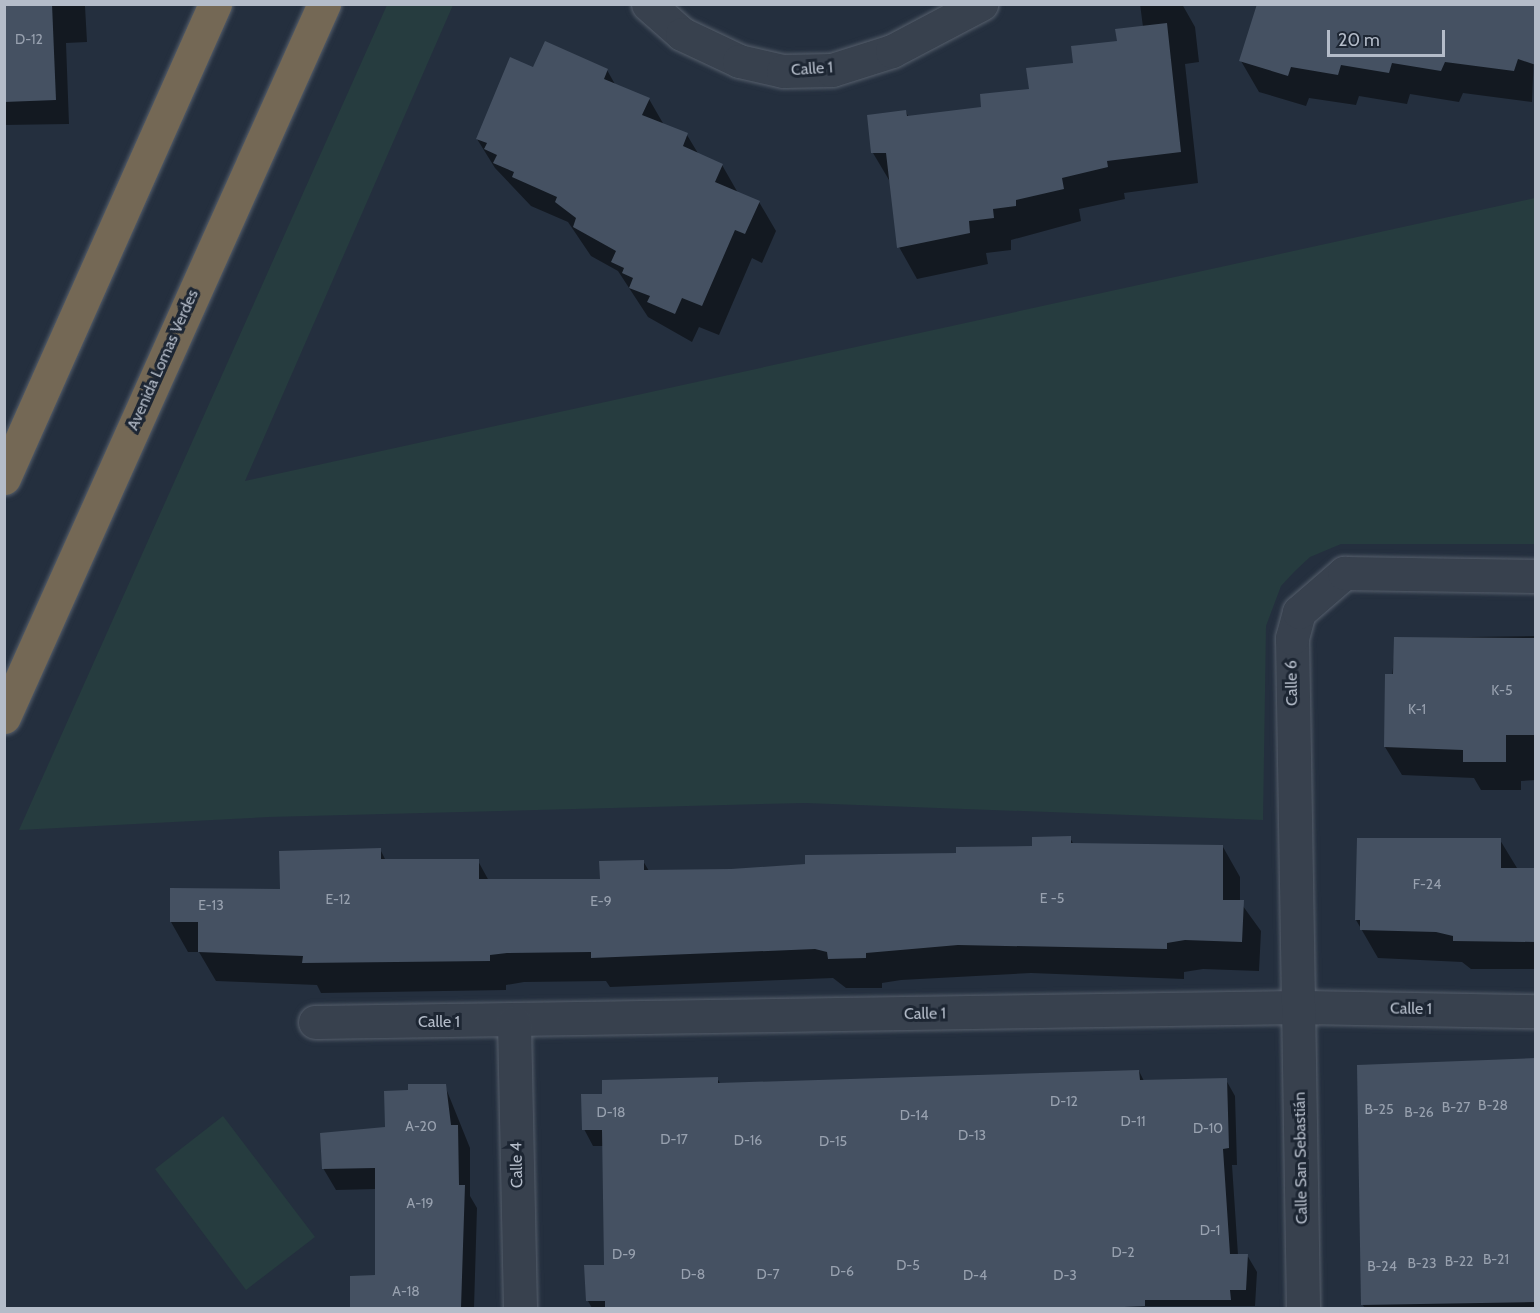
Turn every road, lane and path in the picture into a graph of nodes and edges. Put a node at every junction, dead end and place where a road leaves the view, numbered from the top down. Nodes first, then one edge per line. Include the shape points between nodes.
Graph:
1 (215, 4) edge
2 (324, 4) edge
3 (648, 4) edge
4 (981, 4) edge
5 (15, 431) edge
6 (4, 478) edge
7 (1536, 576) edge
8 (4, 717) edge
9 (1298, 1007) junction
10 (1536, 1011) edge
11 (315, 1022) dead end
12 (514, 1022) junction
13 (520, 1308) edge
14 (1303, 1308) edge

1 - 5 highway
2 - 8 highway, Avenida Lomas Verdes
3 - 4 street, Calle 1 via 682,34 739,61 783,71 832,70 892,51
5 - 6 highway
7 - 9 street, Calle 6 via 1344,573 1299,612 1292,638
9 - 10 street, Calle 1
9 - 12 street, Calle 1
9 - 14 street, Calle San Sebastián
11 - 12 street, Calle 1
12 - 13 street, Calle 4

